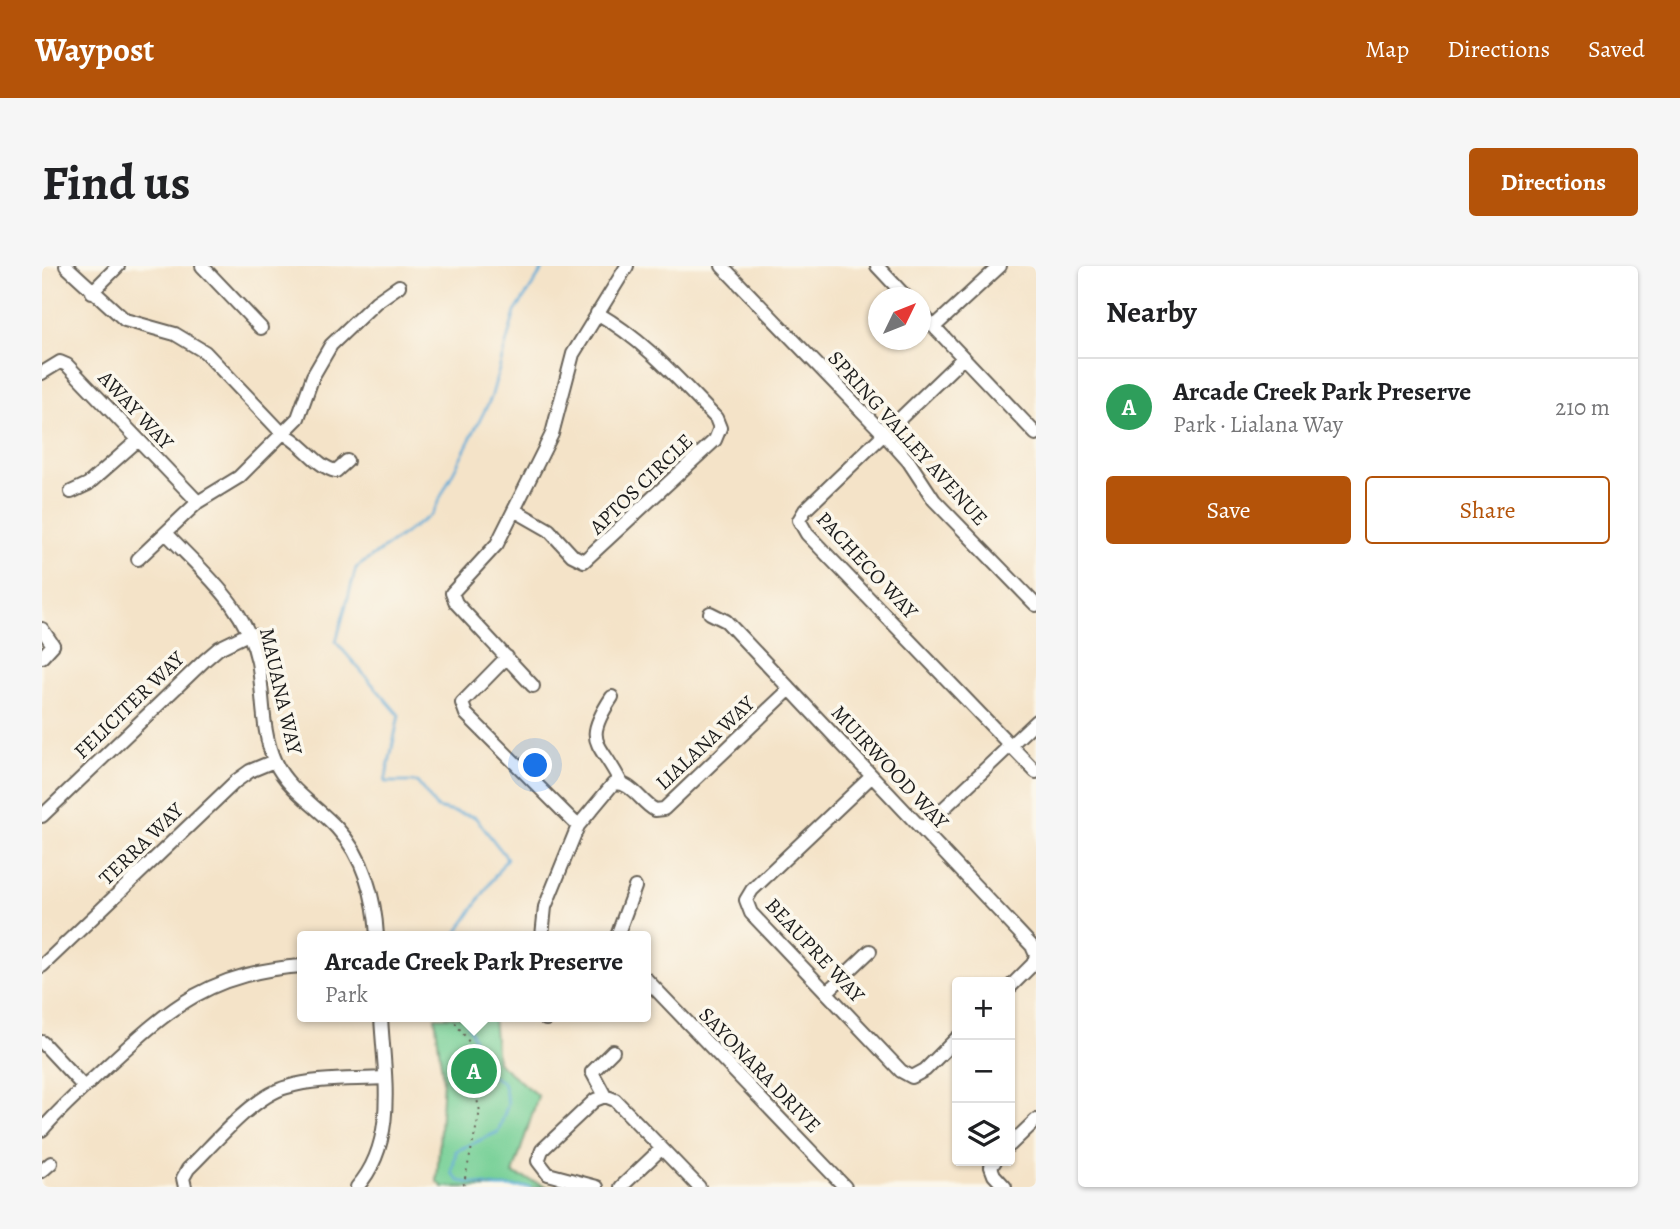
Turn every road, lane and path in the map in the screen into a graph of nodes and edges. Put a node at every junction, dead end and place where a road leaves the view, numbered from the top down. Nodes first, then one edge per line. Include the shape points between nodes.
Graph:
1 (66, 266) edge
2 (118, 266) edge
3 (202, 266) edge
4 (627, 266) edge
5 (722, 266) edge
6 (877, 266) edge
7 (1000, 266) edge
8 (400, 286) dead end
9 (897, 287) edge
10 (92, 292) junction
11 (597, 313) junction
12 (931, 324) edge
13 (934, 327) junction
14 (261, 328) dead end
15 (963, 358) junction
16 (42, 373) edge
17 (282, 433) junction
18 (884, 434) junction
19 (1036, 434) edge
20 (137, 441) junction
21 (348, 461) dead end
22 (71, 492) dead end
23 (198, 502) junction
24 (514, 510) junction
25 (167, 534) junction
26 (138, 559) dead end
27 (1036, 605) edge
28 (710, 614) dead end
29 (42, 629) edge
30 (250, 633) junction
31 (42, 657) edge
32 (507, 657) junction
33 (533, 686) dead end
34 (790, 690) junction
35 (612, 697) dead end
36 (1036, 721) edge
37 (1012, 744) junction
38 (274, 761) junction
39 (1036, 772) edge
40 (872, 776) junction
41 (621, 783) junction
42 (42, 816) edge
43 (578, 826) junction
44 (922, 829) junction
45 (635, 887) dead end
46 (377, 931) edge
47 (543, 931) edge
48 (619, 931) edge
49 (870, 951) dead end
50 (1036, 955) edge
51 (42, 966) edge
52 (297, 966) edge
53 (1015, 982) edge
54 (651, 984) edge
55 (828, 991) junction
56 (381, 1022) edge
57 (454, 1022) edge
58 (955, 1040) edge
59 (42, 1042) edge
60 (613, 1051) dead end
61 (384, 1078) junction
62 (84, 1087) junction
63 (605, 1096) junction
64 (1036, 1120) edge
65 (43, 1129) edge
66 (1015, 1140) edge
67 (662, 1149) junction
68 (992, 1166) edge
69 (185, 1187) edge
70 (357, 1187) edge
71 (463, 1187) edge
72 (597, 1187) edge
73 (621, 1187) edge
74 (699, 1187) edge
75 (845, 1187) edge
76 (1005, 1187) edge

1 - 10 street
2 - 10 street
3 - 14 street
4 - 11 street
5 - 18 street, SPRING VALLEY AVENUE
6 - 9 street
7 - 13 street
8 - 17 street via 331,345 313,376 298,418
10 - 17 street via 125,320 175,334 205,352
11 - 24 street via 573,354 552,434
11 - 24 street, APTOS CIRCLE via 649,349 716,418 720,428 715,440 584,561 549,530
12 - 13 street
13 - 15 street
15 - 18 street, PACHECO WAY
15 - 19 street
16 - 20 street, AWAY WAY via 60,362 67,365
17 - 21 street via 296,438 329,470 336,471
17 - 23 street via 239,477
18 - 27 street, SPRING VALLEY AVENUE via 933,500
18 - 37 street, PACHECO WAY via 799,520 807,534
20 - 22 street via 89,484
20 - 23 street, AWAY WAY
23 - 25 street
24 - 32 street via 497,544 452,593
25 - 26 street
25 - 30 street, MAUANA WAY via 237,608
28 - 34 street, MUIRWOOD WAY via 726,621
29 - 31 street via 53,645
30 - 38 street, MAUANA WAY
30 - 42 street, FELICITER WAY via 205,660
32 - 33 street
32 - 43 street via 462,703 466,714
34 - 40 street, MUIRWOOD WAY
34 - 41 street, LIALANA WAY via 664,809 646,805
35 - 41 street via 594,724 595,738
36 - 37 street
37 - 39 street, PACHECO WAY
37 - 44 street
38 - 46 street, MAUANA WAY via 351,846 370,889
38 - 51 street, TERRA WAY via 236,781
40 - 44 street, MUIRWOOD WAY
40 - 55 street, BEAUPRE WAY via 746,900 751,913
41 - 43 street, LIALANA WAY via 613,785
43 - 47 street, LIALANA WAY via 545,907
44 - 50 street, MUIRWOOD WAY
45 - 48 street
49 - 55 street
50 - 53 street
52 - 62 street via 234,976 191,997 143,1032
54 - 75 street, SAYONARA DRIVE
55 - 58 street, BEAUPRE WAY via 901,1071 912,1077
56 - 61 street
57 - 71 path via 468,1042 480,1111
59 - 62 street
60 - 63 street via 592,1072
61 - 69 street via 304,1082 262,1099 188,1169
61 - 70 street via 383,1137 373,1165
62 - 65 street
63 - 67 street via 615,1100
63 - 72 street via 595,1100 539,1155 543,1170
64 - 66 street
67 - 73 street
67 - 74 street
68 - 76 street via 993,1175

